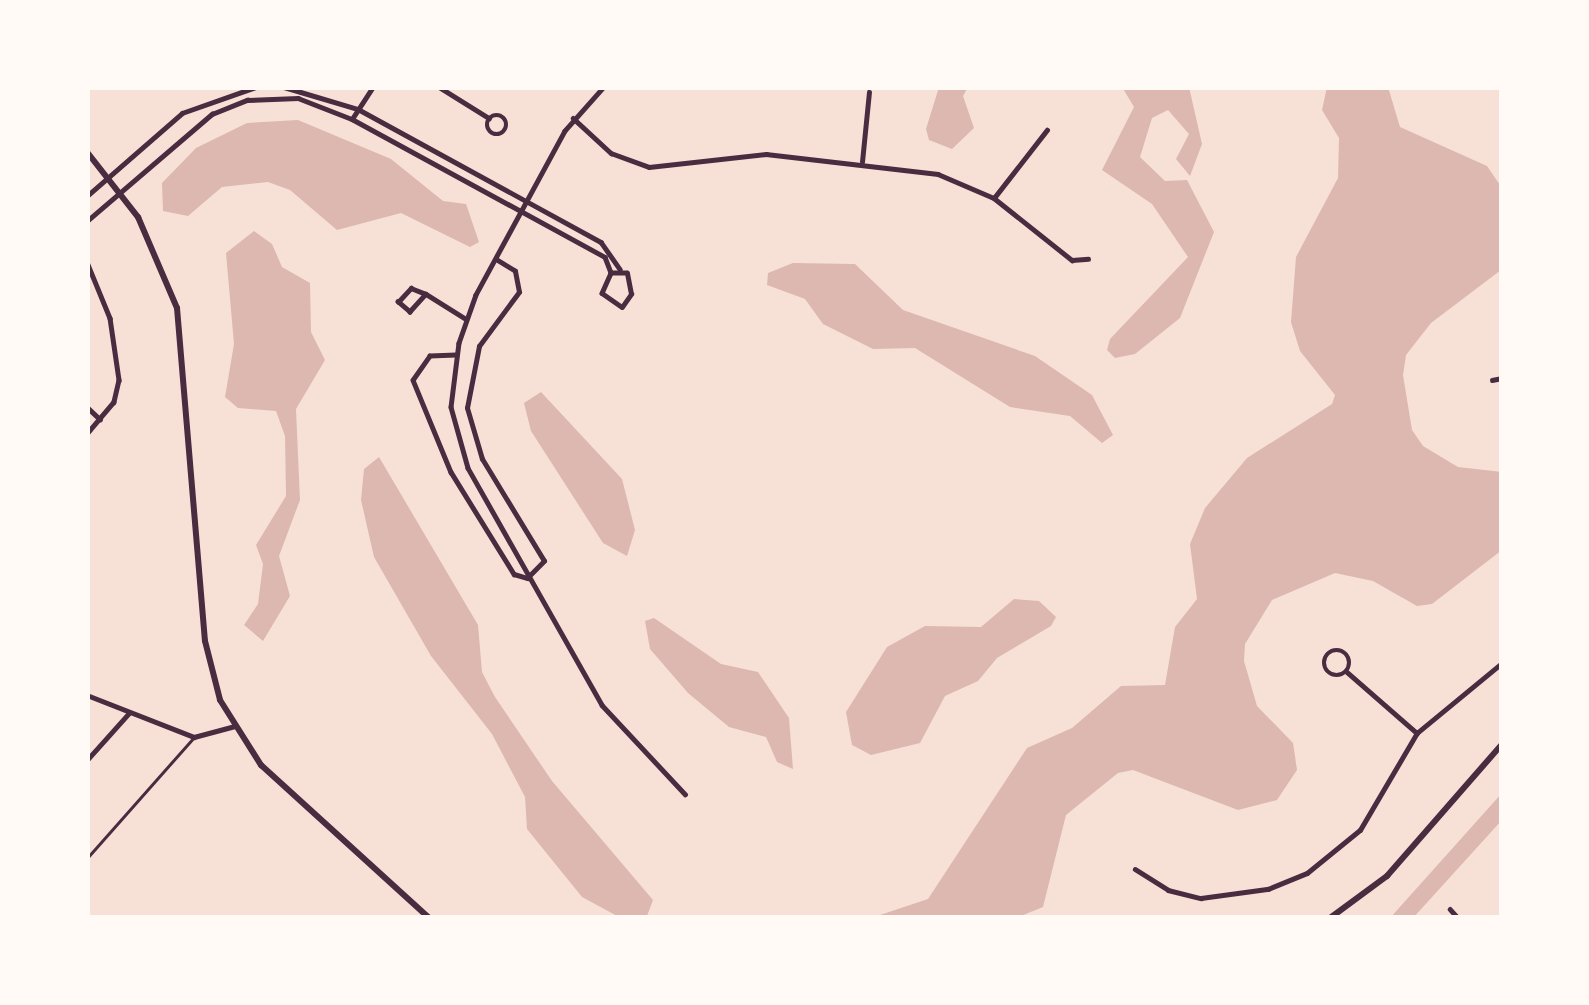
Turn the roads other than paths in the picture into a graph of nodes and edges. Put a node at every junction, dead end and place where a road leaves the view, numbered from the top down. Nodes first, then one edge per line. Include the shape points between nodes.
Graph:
1 (256, 87) edge
2 (284, 87) edge
3 (374, 87) edge
4 (439, 87) edge
5 (604, 87) edge
6 (234, 89) edge
7 (869, 92) dead end
8 (237, 103) junction
9 (358, 109) junction
10 (352, 118) junction
11 (489, 118) dead end
12 (573, 118) junction
13 (1047, 130) dead end
14 (87, 152) edge
15 (862, 162) junction
16 (109, 176) junction
17 (118, 187) junction
18 (87, 196) edge
19 (994, 198) junction
20 (527, 200) junction
21 (522, 209) junction
22 (87, 220) edge
23 (1088, 259) dead end
24 (497, 260) junction
25 (87, 262) edge
26 (620, 269) junction
27 (611, 273) junction
28 (425, 294) junction
29 (466, 319) junction
30 (456, 355) junction
31 (1502, 378) edge
32 (1492, 380) dead end
33 (87, 407) edge
34 (100, 419) junction
35 (87, 434) edge
36 (533, 575) junction
37 (1502, 663) edge
38 (1347, 671) junction
39 (87, 695) edge
40 (129, 713) junction
41 (235, 726) junction
42 (1417, 733) junction
43 (194, 737) junction
44 (1502, 744) edge
45 (87, 760) edge
46 (685, 794) dead end
47 (87, 858) edge
48 (1135, 868) dead end
49 (1450, 909) dead end
50 (429, 918) edge
51 (1330, 918) edge
52 (1458, 918) edge

1 - 6 street
2 - 9 street
3 - 9 street
4 - 11 street
5 - 12 street
6 - 8 street
6 - 16 street via 182,113
7 - 15 street
8 - 10 street via 298,98
8 - 17 street via 197,122
9 - 10 street
9 - 20 street
10 - 21 street
12 - 15 street via 611,153 649,167 766,154
12 - 20 street
13 - 19 street
14 - 16 street
15 - 19 street via 938,174
16 - 17 street
16 - 18 street
17 - 22 street
17 - 41 street via 151,238 177,308 205,641
19 - 23 street via 1072,260
20 - 21 street
20 - 26 street via 601,242
21 - 24 street
21 - 27 street via 605,256
24 - 29 street
24 - 36 street via 515,271 519,292 478,346 467,408 482,459 544,561
25 - 34 street via 118,360 118,393
26 - 27 street
26 - 27 street via 632,293 618,308 602,293
28 - 28 street via 404,289 398,302 410,312
28 - 29 street
29 - 30 street
30 - 36 street via 451,407 460,449
30 - 36 street via 430,356 413,380 465,496 514,574
31 - 32 street
33 - 34 street
34 - 35 street
36 - 46 street via 615,725
37 - 42 street
38 - 38 street via 1328,672 1328,654 1344,652
38 - 42 street
39 - 40 street
40 - 43 street
40 - 45 street
41 - 43 street
41 - 50 street via 276,780
42 - 48 street via 1351,840 1288,882 1190,897
43 - 47 lane
44 - 51 street via 1387,876
49 - 52 street

